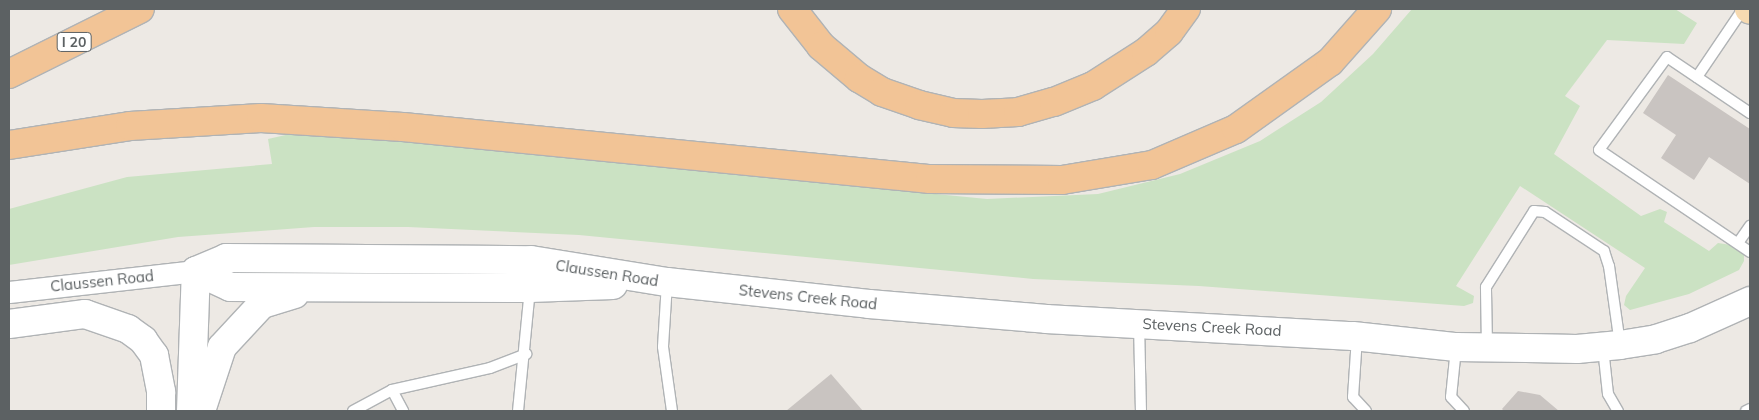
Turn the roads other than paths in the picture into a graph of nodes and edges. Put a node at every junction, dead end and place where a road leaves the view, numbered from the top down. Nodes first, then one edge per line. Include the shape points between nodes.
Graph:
1 (140, 9) edge
2 (792, 9) edge
3 (1186, 9) edge
4 (1376, 9) edge
5 (1743, 9) edge
6 (9, 74) edge
7 (1697, 77) junction
8 (1750, 113) edge
9 (9, 145) edge
10 (1750, 226) edge
11 (1738, 243) junction
12 (1750, 252) edge
13 (196, 271) junction
14 (667, 282) junction
15 (323, 287) junction
16 (530, 288) junction
17 (9, 292) edge
18 (1750, 301) edge
19 (1139, 323) junction
20 (9, 324) edge
21 (1357, 336) junction
22 (1612, 346) junction
23 (1456, 347) junction
24 (1488, 348) junction
25 (526, 354) junction
26 (392, 390) junction
27 (1750, 409) edge
28 (161, 411) edge
29 (192, 411) edge
30 (201, 411) edge
31 (353, 411) edge
32 (403, 411) edge
33 (518, 411) edge
34 (672, 411) edge
35 (1141, 411) edge
36 (1366, 411) edge
37 (1464, 411) edge
38 (1618, 411) edge
39 (1746, 411) edge

1 - 6 highway, I 20
2 - 3 highway via 820,46 882,92 919,105 982,114 1018,112 1093,86 1146,52 1169,32
4 - 9 highway via 1330,62 1236,129 1152,165 1062,180 930,179 452,131 261,118 130,126
5 - 7 lane
7 - 8 lane
7 - 11 lane via 1667,57 1599,150
10 - 11 lane
11 - 12 lane
13 - 14 street, Claussen Road via 226,258 531,260
13 - 15 street, Claussen Road via 230,287
13 - 17 street, Claussen Road
13 - 29 street
14 - 16 street, Claussen Road
14 - 19 street, Stevens Creek Road via 886,306
14 - 34 lane via 663,347
15 - 16 street, Claussen Road
15 - 30 street via 262,304 222,347
16 - 25 lane
18 - 22 street, Stevens Creek Road via 1690,328 1656,339
19 - 21 street, Stevens Creek Road
19 - 35 lane
20 - 28 street via 85,314 128,329 143,340 154,356 162,392
21 - 23 street, Stevens Creek Road
21 - 36 lane via 1353,398
22 - 24 street, Stevens Creek Road
22 - 24 lane via 1609,266 1604,251 1545,212 1534,211 1486,287
22 - 38 lane via 1608,394
23 - 24 street, Stevens Creek Road
23 - 37 lane via 1451,397
25 - 26 lane via 490,368
25 - 33 lane
26 - 31 lane
26 - 32 lane
27 - 39 lane

